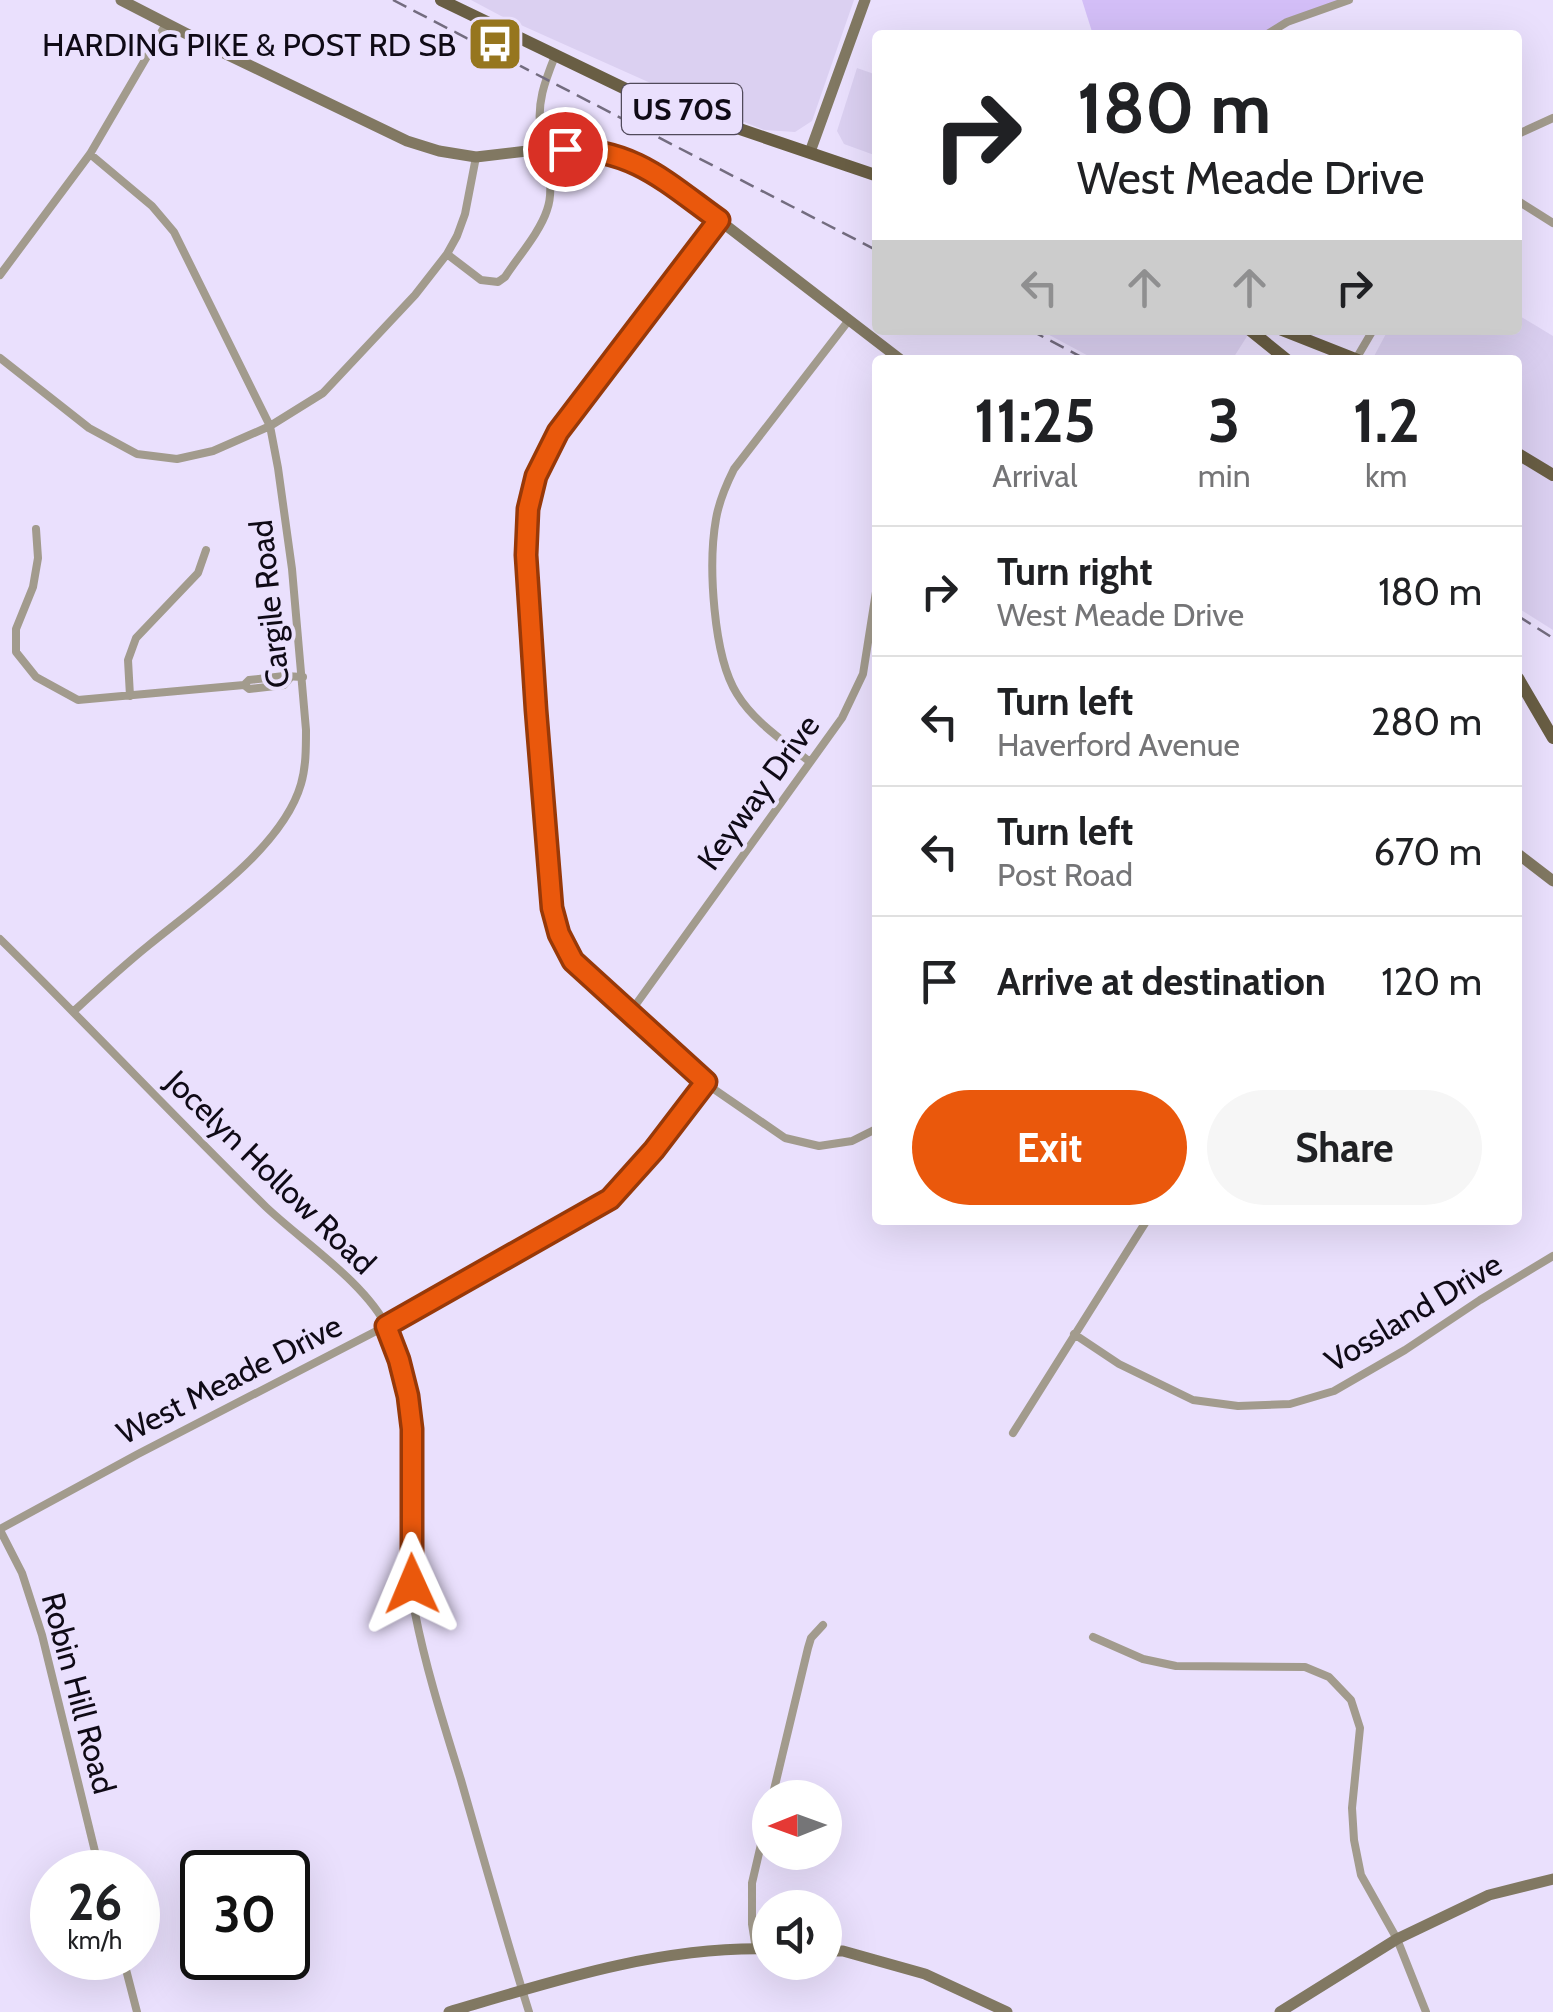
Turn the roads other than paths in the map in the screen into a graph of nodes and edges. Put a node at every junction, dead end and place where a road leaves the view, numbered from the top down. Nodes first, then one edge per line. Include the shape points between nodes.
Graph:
1 (121, 0) edge
2 (441, 0) edge
3 (866, 0) edge
4 (1349, 0) edge
5 (166, 24) junction
6 (1274, 30) edge
7 (555, 56) junction
8 (1553, 118) edge
9 (1522, 132) edge
10 (544, 150) junction
11 (810, 152) junction
12 (90, 154) junction
13 (476, 157) junction
14 (872, 174) edge
15 (1522, 203) edge
16 (719, 220) junction
17 (1553, 222) edge
18 (447, 254) junction
19 (0, 275) edge
20 (849, 320) junction
21 (1256, 335) edge
22 (1294, 335) edge
23 (894, 355) edge
24 (1281, 355) edge
25 (1344, 355) edge
26 (0, 358) edge
27 (270, 426) junction
28 (1522, 456) edge
29 (1553, 475) edge
30 (36, 529) dead end
31 (206, 550) dead end
32 (872, 616) edge
33 (302, 678) junction
34 (1522, 685) edge
35 (130, 696) junction
36 (1553, 738) edge
37 (810, 762) junction
38 (1522, 857) edge
39 (1553, 880) edge
40 (0, 939) edge
41 (74, 1011) junction
42 (629, 1014) junction
43 (706, 1082) junction
44 (872, 1131) edge
45 (1144, 1225) edge
46 (1553, 1256) edge
47 (386, 1326) junction
48 (1074, 1334) junction
49 (1013, 1433) dead end
50 (0, 1530) edge
51 (823, 1624) dead end
52 (1093, 1637) dead end
53 (776, 1780) edge
54 (95, 1850) edge
55 (1553, 1879) edge
56 (1396, 1938) junction
57 (752, 1950) edge
58 (842, 1952) edge
59 (129, 1980) edge
60 (522, 1990) junction
61 (137, 2012) edge
62 (449, 2012) edge
63 (528, 2012) edge
64 (1007, 2012) edge
65 (1280, 2012) edge
66 (1426, 2012) edge

1 - 5 street
2 - 7 main road, US 70S
3 - 11 street
4 - 6 street
5 - 12 street
5 - 13 street via 407,141
7 - 10 street via 541,95
7 - 11 main road, US 70S via 634,92
8 - 9 street
10 - 13 street
10 - 16 street via 618,156
10 - 18 street via 547,210 505,277 481,280
11 - 14 main road, US 70S
12 - 19 street
12 - 27 street, Cargile Road via 174,232
13 - 18 street via 465,214
15 - 17 street
16 - 20 street
16 - 42 street via 558,432 528,509 552,908 573,961
18 - 27 street via 322,393
20 - 23 street
20 - 37 street via 734,468 713,544 717,627 734,691
21 - 24 main road
22 - 25 main road
26 - 27 street via 89,428 137,454 177,459
27 - 33 street, Cargile Road
28 - 29 main road
30 - 35 street via 38,558 16,629 16,652 36,677 78,700
31 - 35 street via 198,573 136,638 128,660
32 - 37 street, Keyway Drive via 863,674
33 - 35 street
33 - 41 street, Cargile Road via 301,784 274,834
34 - 36 main road
37 - 42 street, Keyway Drive
38 - 39 street
40 - 41 street, Jocelyn Hollow Road
41 - 47 street, Jocelyn Hollow Road via 262,1203 359,1290
42 - 43 street
43 - 44 street via 784,1138 820,1146
43 - 47 street, West Meade Drive via 610,1199
45 - 48 street
46 - 48 street, Vossland Drive via 1348,1383 1290,1404 1193,1400
47 - 50 street, West Meade Drive
47 - 60 street, Jocelyn Hollow Road via 412,1429 415,1611
48 - 49 street
50 - 54 street, Robin Hill Road via 42,1634
51 - 53 street via 808,1648
52 - 56 street via 1176,1666 1305,1667 1329,1677 1351,1700 1360,1728 1354,1840 1362,1875
55 - 56 street via 1489,1895
56 - 65 street
56 - 66 street
57 - 60 street via 667,1956
58 - 64 street via 924,1974
59 - 61 street
60 - 62 street
60 - 63 street, Jocelyn Hollow Road

